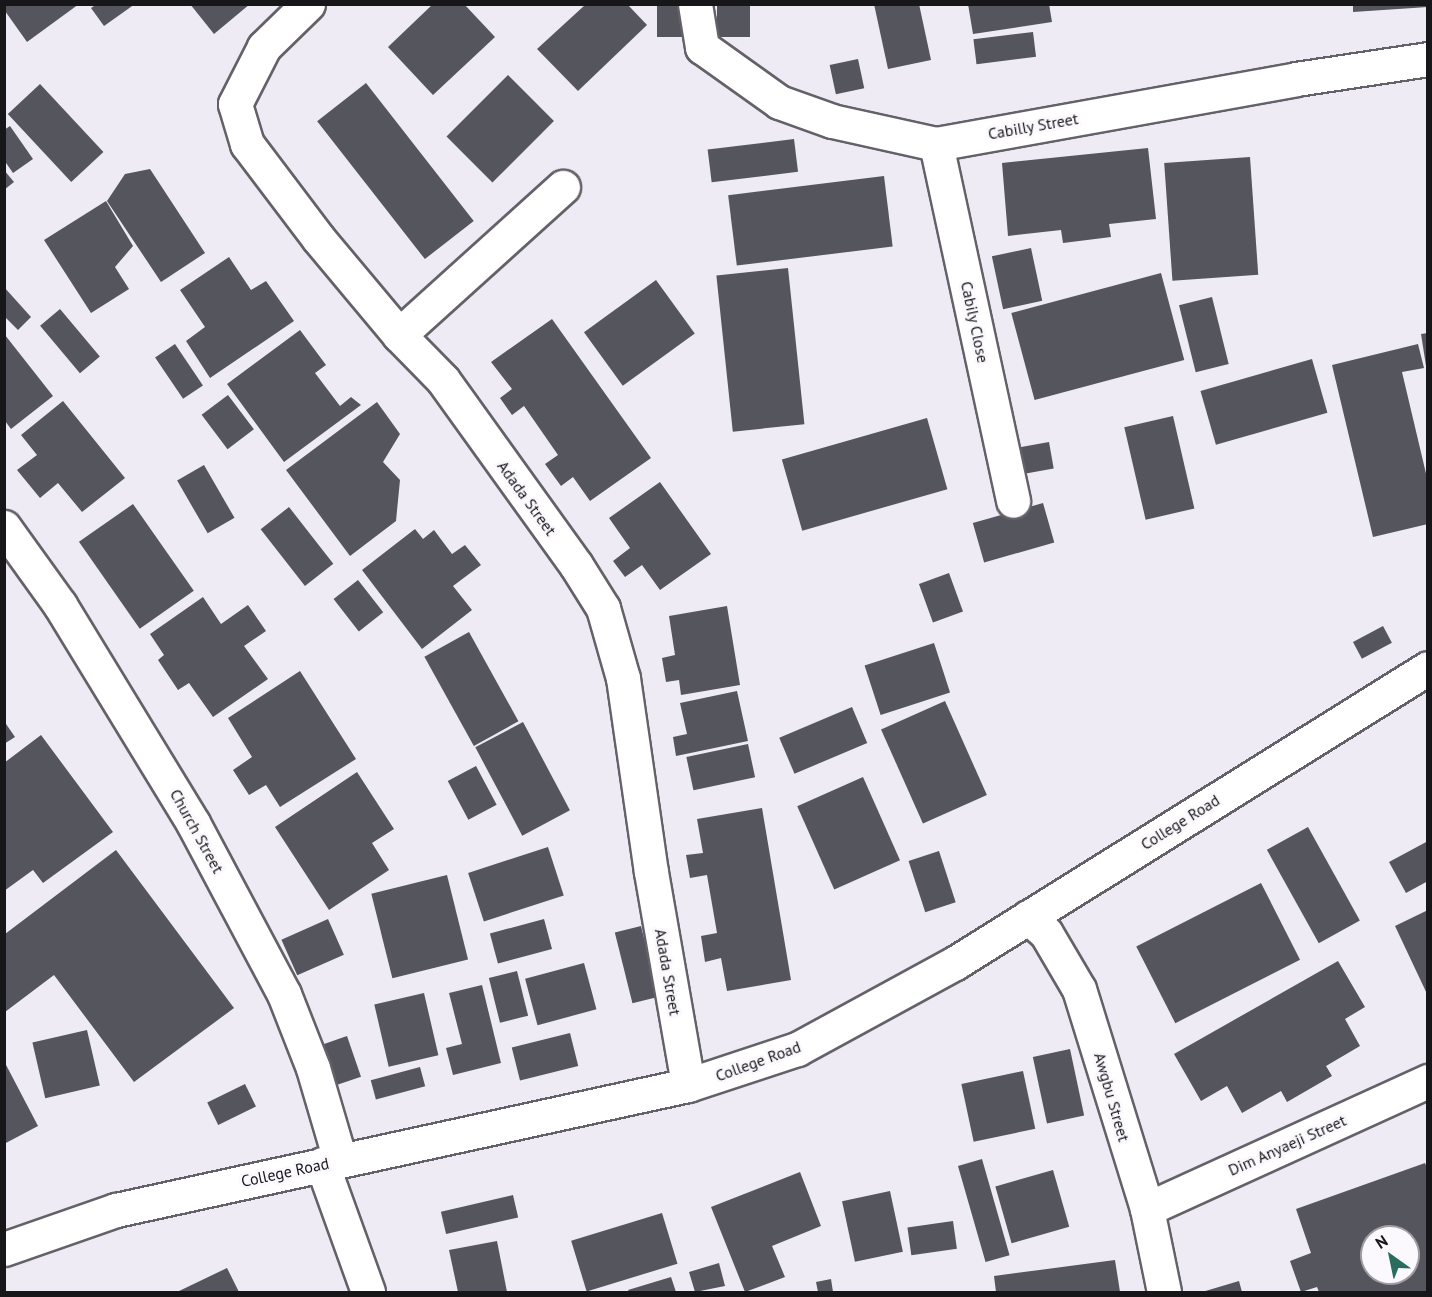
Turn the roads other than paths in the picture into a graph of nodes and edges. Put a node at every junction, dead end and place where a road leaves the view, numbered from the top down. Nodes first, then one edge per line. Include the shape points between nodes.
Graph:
1 (308, 4) edge
2 (695, 4) edge
3 (1428, 59) edge
4 (936, 144) junction
5 (563, 187) dead end
6 (399, 335) junction
7 (1013, 501) dead end
8 (4, 527) edge
9 (1428, 668) edge
10 (1028, 917) junction
11 (1428, 1082) edge
12 (688, 1085) junction
13 (331, 1162) junction
14 (1147, 1209) junction
15 (4, 1250) edge
16 (368, 1293) edge
17 (1164, 1293) edge

1 - 6 street, Adada Street via 264,47 235,104 247,144
2 - 4 street, Cabilly Street via 702,47 778,102 832,121
3 - 4 street, Cabilly Street
4 - 7 street, Cabily Close
5 - 6 street
6 - 12 street, Adada Street via 443,380 603,608 622,678
8 - 13 street, Church Street via 79,635 193,823 284,994 313,1068
9 - 10 street, College Road
10 - 12 street, College Road via 955,963 797,1049
10 - 14 street, Awgbu Street via 1046,933 1079,989
11 - 14 street, Dim Anyaeji Street
12 - 13 street, College Road
13 - 15 street, College Road via 116,1210
13 - 16 street, Church Street
14 - 17 street, Awgbu Street

